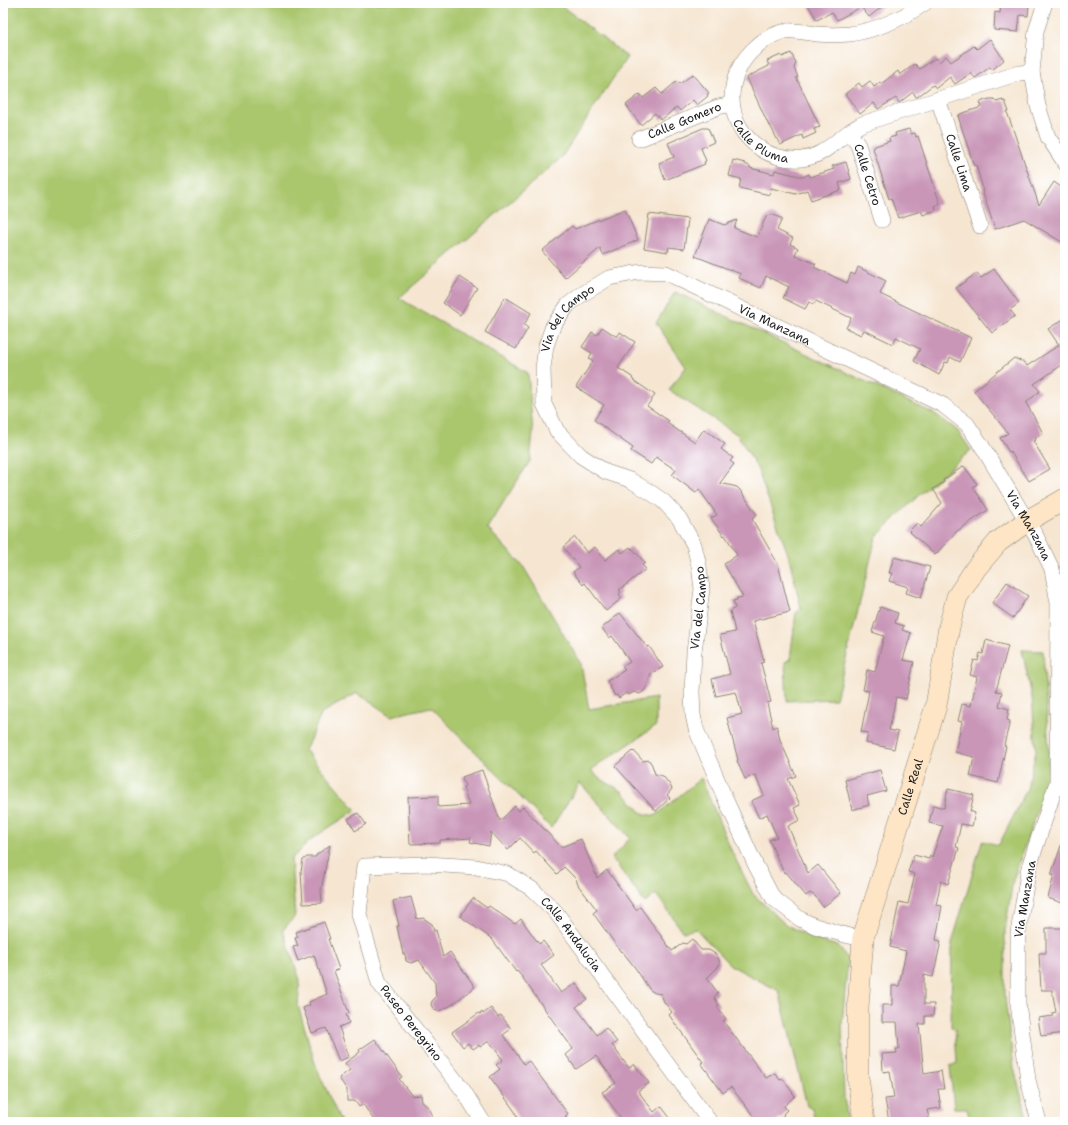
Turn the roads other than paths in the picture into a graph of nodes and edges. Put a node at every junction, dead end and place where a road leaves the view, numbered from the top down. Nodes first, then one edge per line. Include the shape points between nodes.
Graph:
1 (925, 3) edge
2 (1045, 3) edge
3 (1032, 72) junction
4 (938, 98) junction
5 (731, 104) junction
6 (849, 132) junction
7 (638, 139) dead end
8 (1065, 163) edge
9 (882, 220) dead end
10 (980, 226) dead end
11 (609, 278) joint
12 (1065, 499) edge
13 (1027, 521) junction
14 (364, 866) joint
15 (863, 938) junction
16 (483, 1122) edge
17 (710, 1122) edge
18 (864, 1122) edge
19 (1039, 1122) edge

1 - 5 street, Calle Pluma via 904,16 867,31 832,35 786,31 765,40 743,59 734,79
2 - 3 street via 1036,31
3 - 4 street, Calle Pluma via 1019,73
3 - 8 street via 1038,106 1048,137
4 - 6 street, Calle Pluma via 862,124
4 - 10 street, Calle Lima
5 - 6 street, Calle Pluma via 738,125 752,143 768,154 786,159 802,159 820,153
5 - 7 street, Calle Gomero
6 - 9 street, Calle Cetro via 858,145
11 - 13 street, Via Manzana via 640,272 666,273 943,405 967,424
11 - 15 street, Via del Campo via 581,295 553,326 542,368 544,404 557,431 581,456 606,472 630,480 650,492 679,518 694,545 702,589 694,652 693,716 724,796 764,884 773,898 800,919 815,926
12 - 13 street, Calle Real
13 - 15 street, Calle Real via 998,542 976,568 958,597 949,627 936,706
13 - 19 street, Via Manzana via 1052,569 1058,603 1057,782 1029,867 1018,933 1018,1003 1028,1080
14 - 16 street, Paseo Peregrino via 359,914 379,983 463,1090
14 - 17 street, Calle Andalucia via 427,864 476,867 508,874 532,889 555,912
15 - 18 street, Calle Real via 858,1008 858,1078

